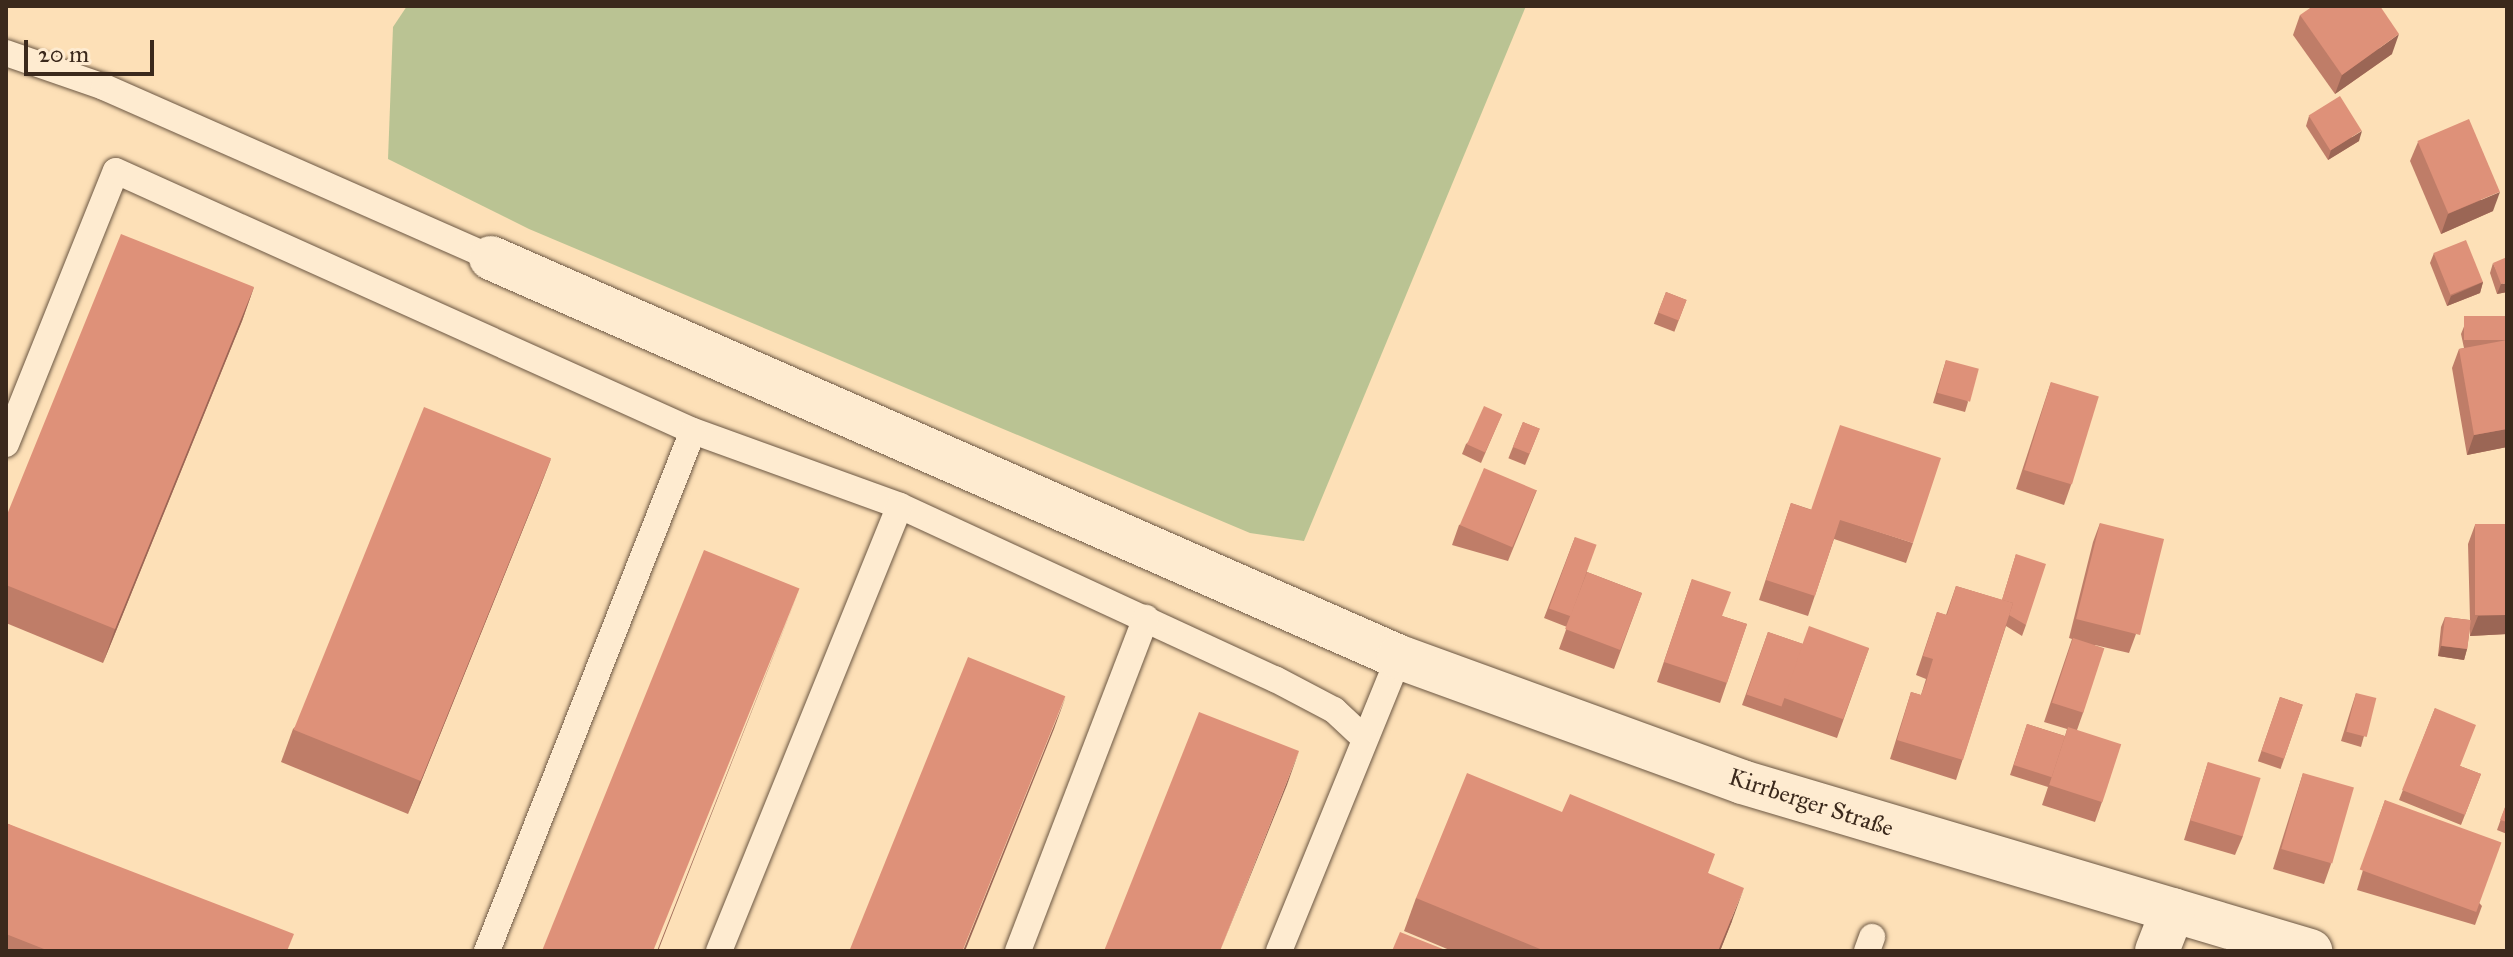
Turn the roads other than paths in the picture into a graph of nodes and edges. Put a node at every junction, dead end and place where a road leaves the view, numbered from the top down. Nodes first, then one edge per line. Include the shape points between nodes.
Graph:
1 (6, 53) edge
2 (491, 258) joint
3 (693, 431) junction
4 (6, 444) edge
5 (900, 506) junction
6 (1146, 618) junction
7 (1399, 657) junction
8 (1364, 738) junction
9 (2173, 910) junction
10 (487, 951) edge
11 (719, 951) edge
12 (1018, 951) edge
13 (1279, 951) edge
14 (2157, 951) edge
15 (2310, 951) edge

1 - 2 lane via 144,105
2 - 7 street, Kirrberger Straße
3 - 4 lane via 116,171
3 - 5 lane
3 - 10 lane
5 - 6 lane
5 - 11 lane
6 - 8 lane via 1334,710
6 - 12 lane
7 - 8 lane
7 - 9 street, Kirrberger Straße via 1742,782
8 - 13 lane
9 - 14 street
9 - 15 street, Kirrberger Straße

